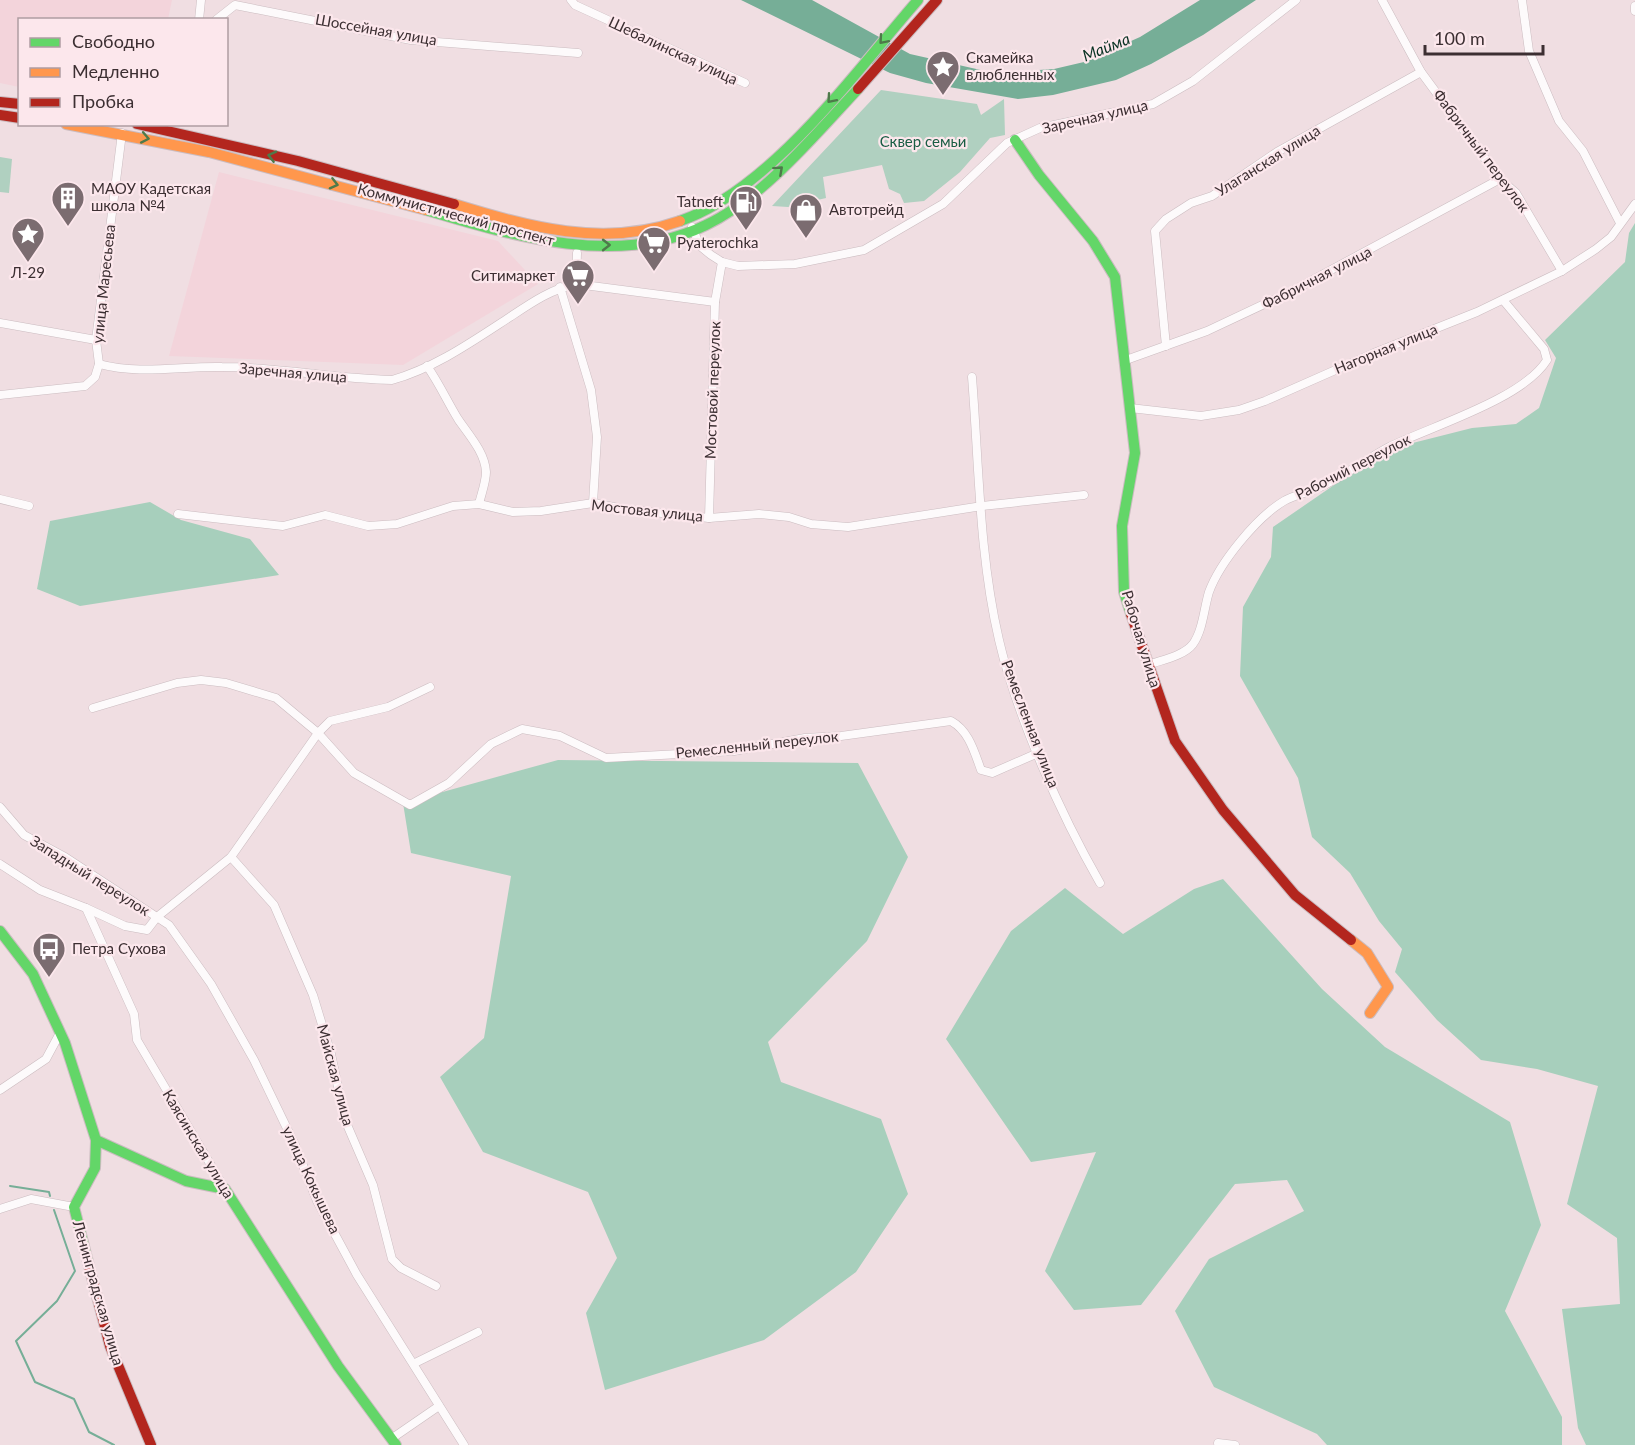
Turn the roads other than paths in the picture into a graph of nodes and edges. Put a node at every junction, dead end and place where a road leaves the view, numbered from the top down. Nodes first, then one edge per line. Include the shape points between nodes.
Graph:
1 (201, 0) edge
2 (571, 0) edge
3 (937, 0) edge
4 (1296, 0) edge
5 (1382, 0) edge
6 (1522, 0) edge
7 (237, 2) edge
8 (916, 2) edge
9 (1635, 6) edge
10 (1635, 11) edge
11 (199, 18) edge
12 (218, 18) edge
13 (578, 53) dead end
14 (1421, 72) junction
15 (745, 83) dead end
16 (0, 102) edge
17 (18, 104) edge
18 (0, 115) edge
19 (18, 118) edge
20 (78, 126) edge
21 (157, 126) edge
22 (177, 128) edge
23 (122, 133) junction
24 (1015, 140) junction
25 (1500, 179) junction
26 (1635, 204) edge
27 (689, 219) junction
28 (1620, 223) junction
29 (693, 231) junction
30 (577, 253) dead end
31 (722, 262) junction
32 (1562, 271) junction
33 (576, 284) junction
34 (560, 287) junction
35 (1503, 300) junction
36 (715, 302) junction
37 (0, 323) edge
38 (96, 340) junction
39 (1166, 346) junction
40 (1126, 360) junction
41 (99, 364) junction
42 (427, 366) junction
43 (972, 377) dead end
44 (0, 395) edge
45 (1130, 408) junction
46 (1084, 495) dead end
47 (0, 500) edge
48 (593, 503) junction
49 (479, 504) junction
50 (29, 506) dead end
51 (982, 506) junction
52 (178, 514) dead end
53 (709, 518) junction
54 (1148, 665) junction
55 (430, 687) dead end
56 (93, 708) dead end
57 (318, 733) junction
58 (1038, 753) junction
59 (0, 807) edge
60 (231, 857) junction
61 (0, 864) edge
62 (1100, 884) dead end
63 (86, 908) junction
64 (157, 917) junction
65 (0, 931) edge
66 (1370, 1013) dead end
67 (60, 1033) junction
68 (0, 1090) edge
69 (96, 1140) junction
70 (225, 1189) junction
71 (74, 1207) junction
72 (0, 1209) edge
73 (436, 1286) dead end
74 (478, 1332) dead end
75 (415, 1363) junction
76 (439, 1406) junction
77 (393, 1442) edge
78 (1218, 1443) dead end
79 (151, 1445) edge
80 (464, 1445) edge
81 (1235, 1445) edge

1 - 11 street
2 - 15 street, Шебалинская улица
29 -> 3 street, Коммунистический проспект via 721,217 782,167 866,82
4 - 24 street, Заречная улица via 1193,81 1153,104 1040,128
5 - 14 street, Фабричный переулок
6 - 28 street via 1529,51 1559,121 1583,151
7 - 12 street, Шоссейная улица
7 - 13 street, Шоссейная улица via 411,40
8 -> 27 street, Коммунистический проспект via 775,156 714,205
9 - 10 street
14 - 25 street, Фабричный переулок
14 - 39 street, Улаганская улица via 1277,152 1212,196 1191,203 1166,219 1155,231
16 - 17 street
18 - 19 street
20 - 23 street, Коммунистический проспект
21 - 22 street, Коммунистический проспект
27 -> 22 street, Коммунистический проспект via 624,234 580,234 545,228
23 -> 29 street, Коммунистический проспект via 550,240 628,245 657,242
23 - 38 street, улица Маресьева
24 - 31 street, Заречная улица via 981,166 943,204 864,250 766,267
24 - 40 street, Рабочая улица via 1028,163 1103,252 1115,277
25 - 32 street, Фабричный переулок via 1516,193
25 - 39 street, Фабричная улица via 1292,291
26 - 28 street, Нагорная улица
27 - 29 street
28 - 32 street, Нагорная улица via 1611,237
29 - 31 street via 700,246
30 - 33 street
31 - 36 street, Мостовой переулок
32 - 35 street, Нагорная улица
33 - 34 street, Заречная улица
33 - 36 street, Заречная улица
34 - 42 street, Заречная улица
34 - 48 street via 591,390 597,437
35 - 45 street, Нагорная улица via 1239,410 1201,417
35 - 54 street, Рабочий переулок via 1544,349 1547,360 1539,373 1509,392 1389,447 1318,488 1284,501 1258,523 1228,559 1212,585 1192,645
36 - 53 street, Мостовой переулок
37 - 38 street
38 - 41 street, улица Маресьева
39 - 40 street, Фабричная улица
40 - 45 street, Рабочая улица
41 - 42 street, Заречная улица via 122,369 222,367 392,380
41 - 44 street via 95,378 85,386
42 - 49 street via 472,438 486,472
43 - 51 street, Ремесленная улица
45 - 54 street, Рабочая улица via 1135,453 1122,526 1124,592
46 - 51 street, Мостовая улица
47 - 50 street
48 - 49 street, Мостовая улица via 513,512
48 - 53 street, Мостовая улица
49 - 52 street, Мостовая улица via 453,506 397,525 368,526 326,514 283,526
51 - 53 street, Мостовая улица via 848,527 759,514
51 - 58 street, Ремесленная улица via 998,638
54 - 66 street, Рабочая улица via 1175,741 1223,810 1295,895 1367,953 1388,987
55 - 57 street via 388,707 330,721
56 - 57 street via 177,683 201,680 276,698
57 - 58 street, Ремесленный переулок via 354,773 410,805 449,783 491,744 522,729 560,736 606,758 734,751 805,738 951,721 967,736 981,770 992,773
57 - 60 street
58 - 62 street, Ремесленная улица
59 - 64 street, Западный переулок via 24,835
60 - 64 street
60 - 73 street, Майская улица via 274,905 313,994 345,1120 374,1185 392,1259
61 - 63 street via 40,890
63 - 64 street via 125,926 147,930
63 - 70 street, Каясинская улица via 134,1014 137,1040
64 - 75 street, улица Кокышева via 169,925 211,984 254,1060 317,1201 357,1275
65 - 67 street via 33,974
67 - 68 street via 46,1059
67 - 69 street
69 - 70 street via 186,1181
69 - 71 street via 95,1168
70 - 77 street, Каясинская улица via 338,1366
71 - 72 street via 31,1199
71 - 79 street, Ленинградская улица via 110,1346
74 - 75 street
75 - 76 street, улица Кокышева
76 - 77 street
76 - 80 street, улица Кокышева
78 - 81 street

